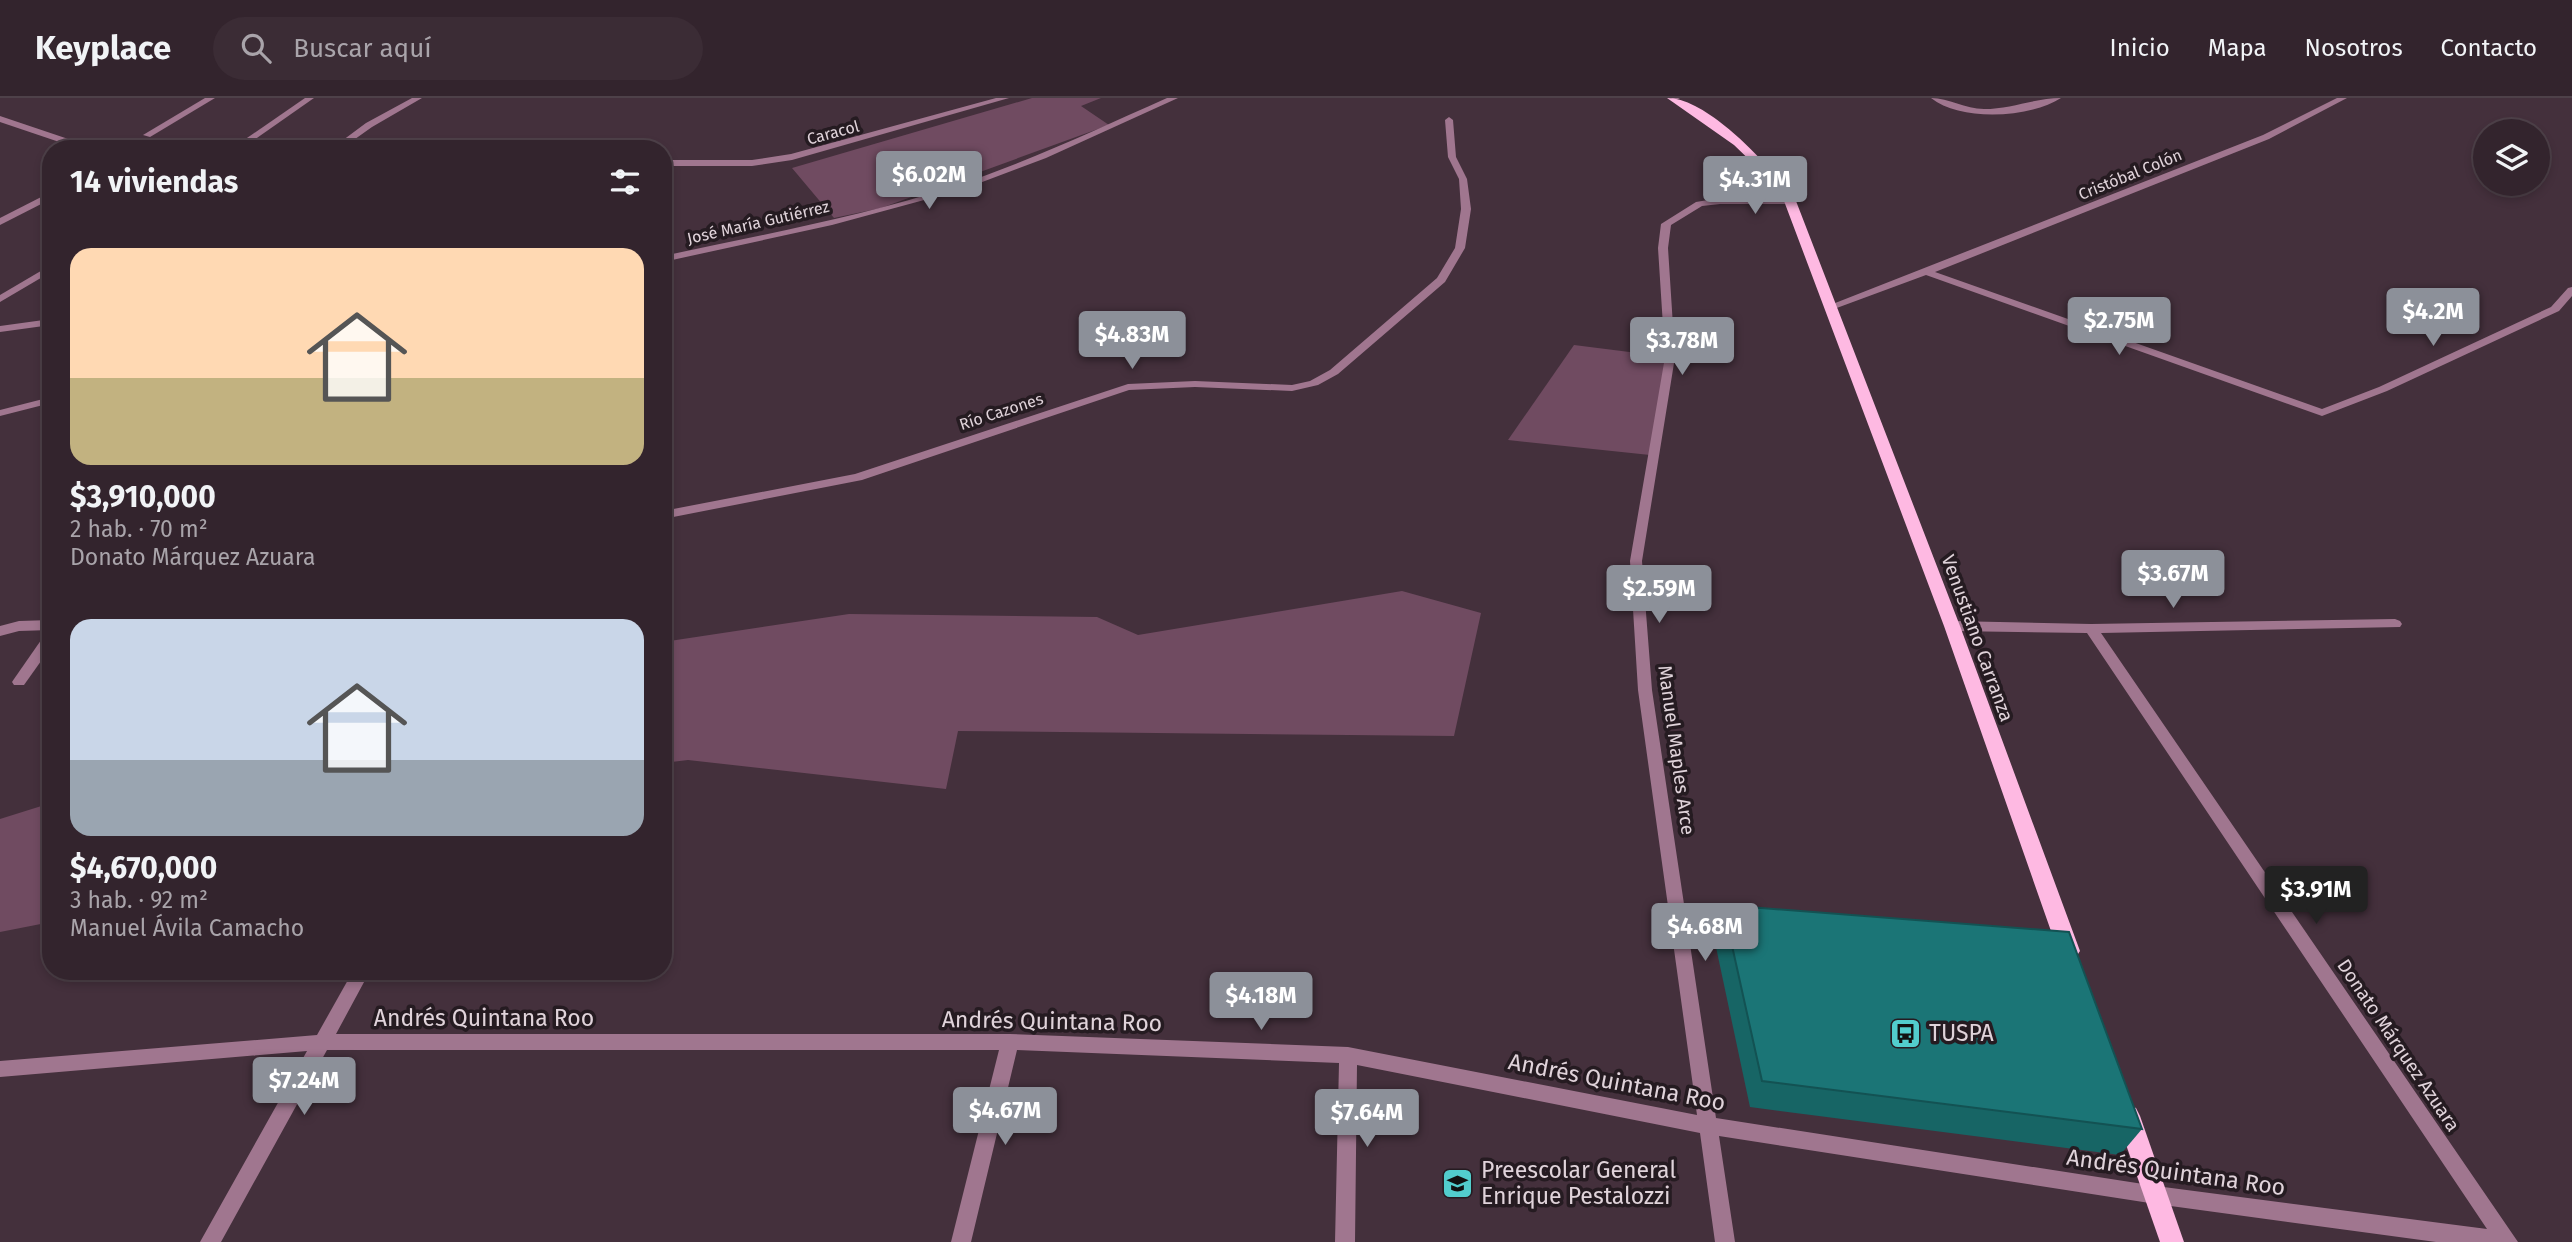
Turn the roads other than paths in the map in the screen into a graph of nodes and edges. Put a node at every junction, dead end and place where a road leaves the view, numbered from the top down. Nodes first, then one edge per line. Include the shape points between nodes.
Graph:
1 (211, 98) edge
2 (310, 98) edge
3 (418, 98) edge
4 (1005, 98) edge
5 (1174, 98) edge
6 (1674, 98) edge
7 (1935, 98) edge
8 (2057, 98) edge
9 (2343, 98) edge
10 (0, 119) edge
11 (1449, 120) dead end
12 (147, 135) dead end
13 (56, 140) edge
14 (248, 140) edge
15 (348, 140) edge
16 (672, 163) edge
17 (42, 200) edge
18 (1790, 201) junction
19 (0, 222) edge
20 (672, 257) edge
21 (1926, 272) junction
22 (42, 273) edge
23 (2572, 290) edge
24 (0, 299) edge
25 (1830, 307) junction
26 (42, 323) edge
27 (0, 329) edge
28 (42, 402) edge
29 (0, 414) edge
30 (672, 513) edge
31 (2395, 624) dead end
32 (42, 625) edge
33 (1952, 626) junction
34 (2091, 628) junction
35 (0, 631) edge
36 (42, 649) edge
37 (19, 682) dead end
38 (2073, 962) edge
39 (357, 980) edge
40 (324, 1042) junction
41 (1010, 1042) junction
42 (1348, 1055) junction
43 (0, 1069) edge
44 (2124, 1105) edge
45 (1709, 1126) junction
46 (2156, 1195) junction
47 (210, 1242) edge
48 (961, 1242) edge
49 (1345, 1242) edge
50 (1725, 1242) edge
51 (2172, 1242) edge
52 (2507, 1242) edge

1 - 12 street
2 - 14 street
3 - 15 street
4 - 16 street, Caracol via 792,157 752,163
5 - 20 street, José María Gutiérrez via 998,174 802,229
6 - 18 main road, Venustiano Carranza via 1747,149
7 - 8 street via 1949,106 1989,112
9 - 21 street, Cristóbal Colón via 2266,137
10 - 13 street via 13,128
11 - 30 street, Río Cazones via 1452,157 1463,178 1466,209 1460,248 1441,280 1334,372 1314,383 1292,388 1128,387 858,477
17 - 19 street
18 - 25 main road, Venustiano Carranza
18 - 45 street, Manuel Maples Arce via 1699,204 1665,224 1670,357 1636,561 1645,691
21 - 23 street via 2322,413 2556,309
21 - 25 street, Cristóbal Colón
22 - 24 street
25 - 33 main road, Venustiano Carranza
26 - 27 street
28 - 29 street
31 - 34 street
32 - 35 street
33 - 34 street
33 - 38 main road, Venustiano Carranza
34 - 52 street, Donato Márquez Azuara
36 - 37 street
39 - 40 street
40 - 41 street, Andrés Quintana Roo
40 - 43 street, Andrés Quintana Roo
40 - 47 street
41 - 42 street, Andrés Quintana Roo
41 - 48 street
42 - 45 street, Andrés Quintana Roo
42 - 49 street
44 - 46 main road
45 - 46 street, Andrés Quintana Roo
45 - 50 street, Manuel Maples Arce
46 - 51 main road
46 - 52 street, Andrés Quintana Roo

